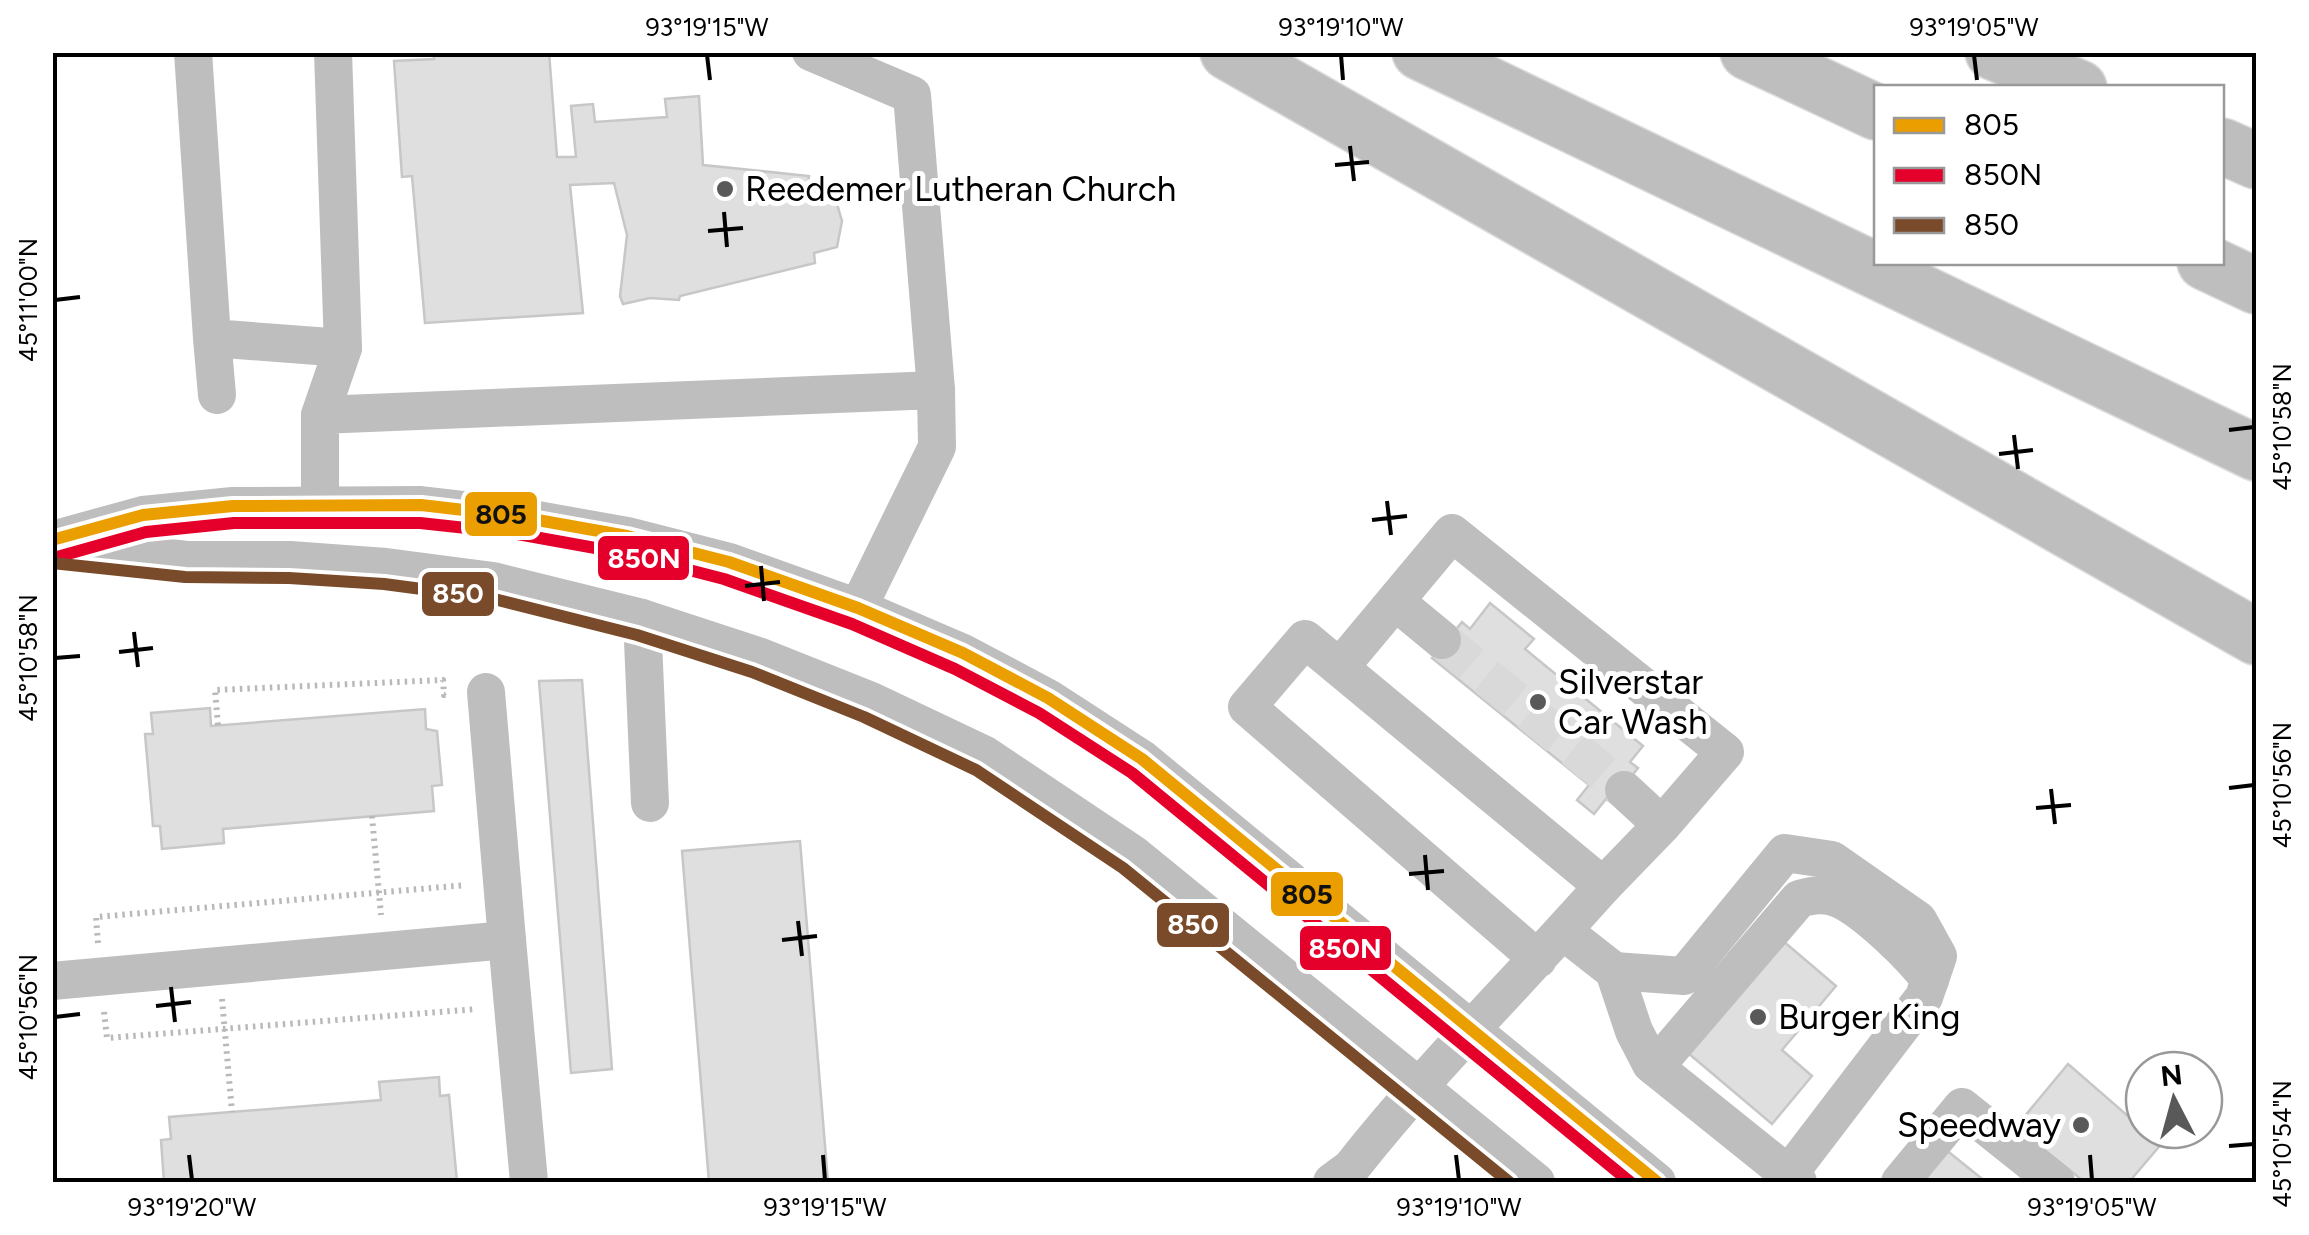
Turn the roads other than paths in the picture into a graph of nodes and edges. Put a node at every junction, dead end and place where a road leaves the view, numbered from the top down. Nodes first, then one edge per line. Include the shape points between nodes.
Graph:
1 (193, 52) edge
2 (333, 52) edge
3 (811, 52) edge
4 (1228, 52) edge
5 (1420, 52) edge
6 (1748, 52) edge
7 (1994, 52) edge
8 (2072, 85) edge
9 (1874, 111) edge
10 (2224, 147) edge
11 (2256, 160) edge
12 (2211, 265) edge
13 (2256, 286) edge
14 (212, 338) junction
15 (344, 348) junction
16 (936, 390) junction
17 (217, 395) dead end
18 (320, 415) junction
19 (2256, 453) edge
20 (320, 504) junction
21 (52, 543) edge
22 (1396, 602) junction
23 (858, 608) junction
24 (642, 618) junction
25 (2256, 638) edge
26 (1442, 640) tunnel mouth
27 (1340, 667) junction
28 (486, 692) road end
29 (1624, 790) tunnel mouth
30 (650, 803) dead end
31 (1662, 825) junction
32 (1603, 886) junction
33 (1564, 931) junction
34 (507, 940) junction
35 (1538, 959) junction
36 (1614, 971) junction
37 (1930, 980) junction
38 (52, 981) edge
39 (1470, 1028) junction
40 (1655, 1067) junction
41 (1420, 1087) junction
42 (1343, 1178) edge
43 (1793, 1178) edge
44 (529, 1182) edge
45 (1536, 1182) edge
46 (1657, 1182) edge
47 (1900, 1182) edge
48 (2056, 1182) edge

1 - 14 street
2 - 15 street
3 - 16 street via 912,94
4 - 25 highway
5 - 19 highway
6 - 9 highway
7 - 8 highway
10 - 11 highway
12 - 13 highway
14 - 15 street
14 - 17 street
15 - 18 street
16 - 18 street
16 - 23 street via 937,447
18 - 20 street
20 - 21 street via 143,514
20 - 23 street via 421,506 627,536 728,562
21 - 24 street via 187,560 386,566 493,581
22 - 26 street
22 - 27 street
22 - 31 street via 1452,533 1725,752
23 - 39 street via 1048,698 1142,759
24 - 30 street
24 - 41 street via 839,688 984,754 1133,854
27 - 32 street
27 - 35 street via 1306,639 1246,707
28 - 34 street
29 - 31 street
31 - 32 street
32 - 33 street
33 - 35 street
33 - 36 street
34 - 38 street
34 - 44 street
35 - 39 street
36 - 37 street via 1684,976 1785,853 1832,860 1918,920 1938,956
36 - 40 street via 1634,1031
37 - 40 street via 1910,954 1839,899 1799,898
37 - 43 street
39 - 41 street
39 - 46 street
40 - 43 street
41 - 42 street
41 - 45 street
47 - 48 street via 1962,1107

